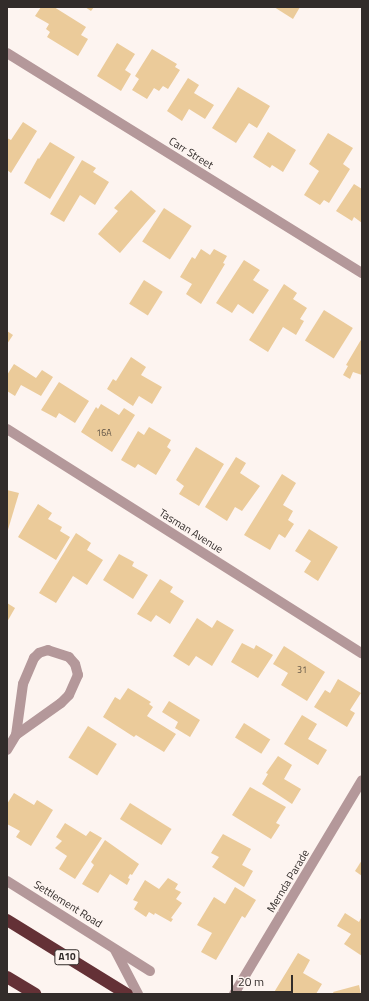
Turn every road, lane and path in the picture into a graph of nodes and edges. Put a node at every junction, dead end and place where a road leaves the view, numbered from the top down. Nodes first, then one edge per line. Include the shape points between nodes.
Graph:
1 (7, 53) edge
2 (362, 273) edge
3 (7, 430) edge
4 (362, 653) edge
5 (16, 735) junction
6 (7, 750) edge
7 (362, 780) edge
8 (7, 881) edge
9 (7, 920) edge
10 (114, 948) junction
11 (150, 971) dead end
12 (7, 977) edge
13 (35, 994) edge
14 (127, 994) edge
15 (138, 994) edge
16 (234, 994) edge

1 - 2 street, Carr Street
3 - 4 street, Tasman Avenue
5 - 5 street via 23,684 34,658 48,650 69,657 75,664 78,675 69,694
5 - 6 street
7 - 16 street, Mernda Parade
8 - 10 street, Settlement Road
9 - 14 highway, A10
10 - 11 street, Settlement Road
10 - 15 street
12 - 13 highway

